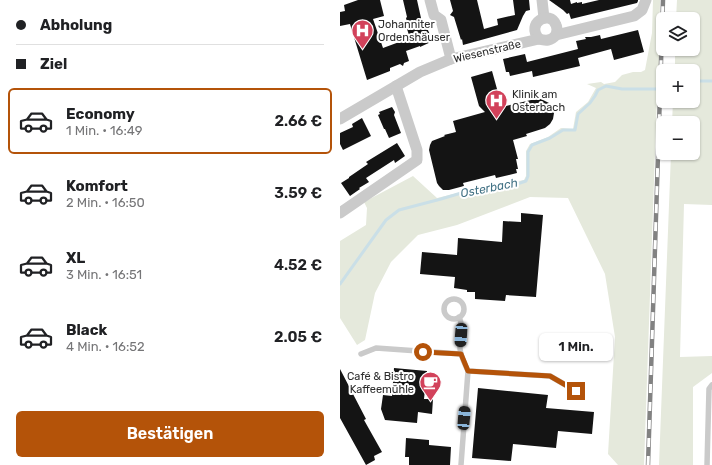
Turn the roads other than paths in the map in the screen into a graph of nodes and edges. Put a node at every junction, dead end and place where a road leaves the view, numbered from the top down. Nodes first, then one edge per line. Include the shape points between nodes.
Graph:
1 (430, 0) edge
2 (542, 0) edge
3 (644, 5) edge
4 (544, 18) junction
5 (556, 35) junction
6 (539, 39) junction
7 (451, 59) junction
8 (396, 86) junction
9 (340, 119) edge
10 (340, 213) edge
11 (459, 317) dead end
12 (361, 354) dead end
13 (461, 354) junction
14 (468, 371) junction
15 (712, 385) edge
16 (576, 391) dead end
17 (460, 465) edge
18 (707, 465) edge

1 - 7 street via 434,15 442,20
2 - 4 street
3 - 5 street, Wiesenstraße via 634,16
4 - 5 street via 556,23
4 - 6 street via 535,27
5 - 6 street, Wiesenstraße via 544,41
6 - 7 street, Wiesenstraße
7 - 8 street, Wiesenstraße
8 - 9 street, Wiesenstraße
8 - 10 street via 417,150 417,160
11 - 13 lane via 462,322
12 - 13 lane via 376,348
13 - 14 lane
14 - 16 lane via 550,376
14 - 17 lane
15 - 18 lane via 709,389

